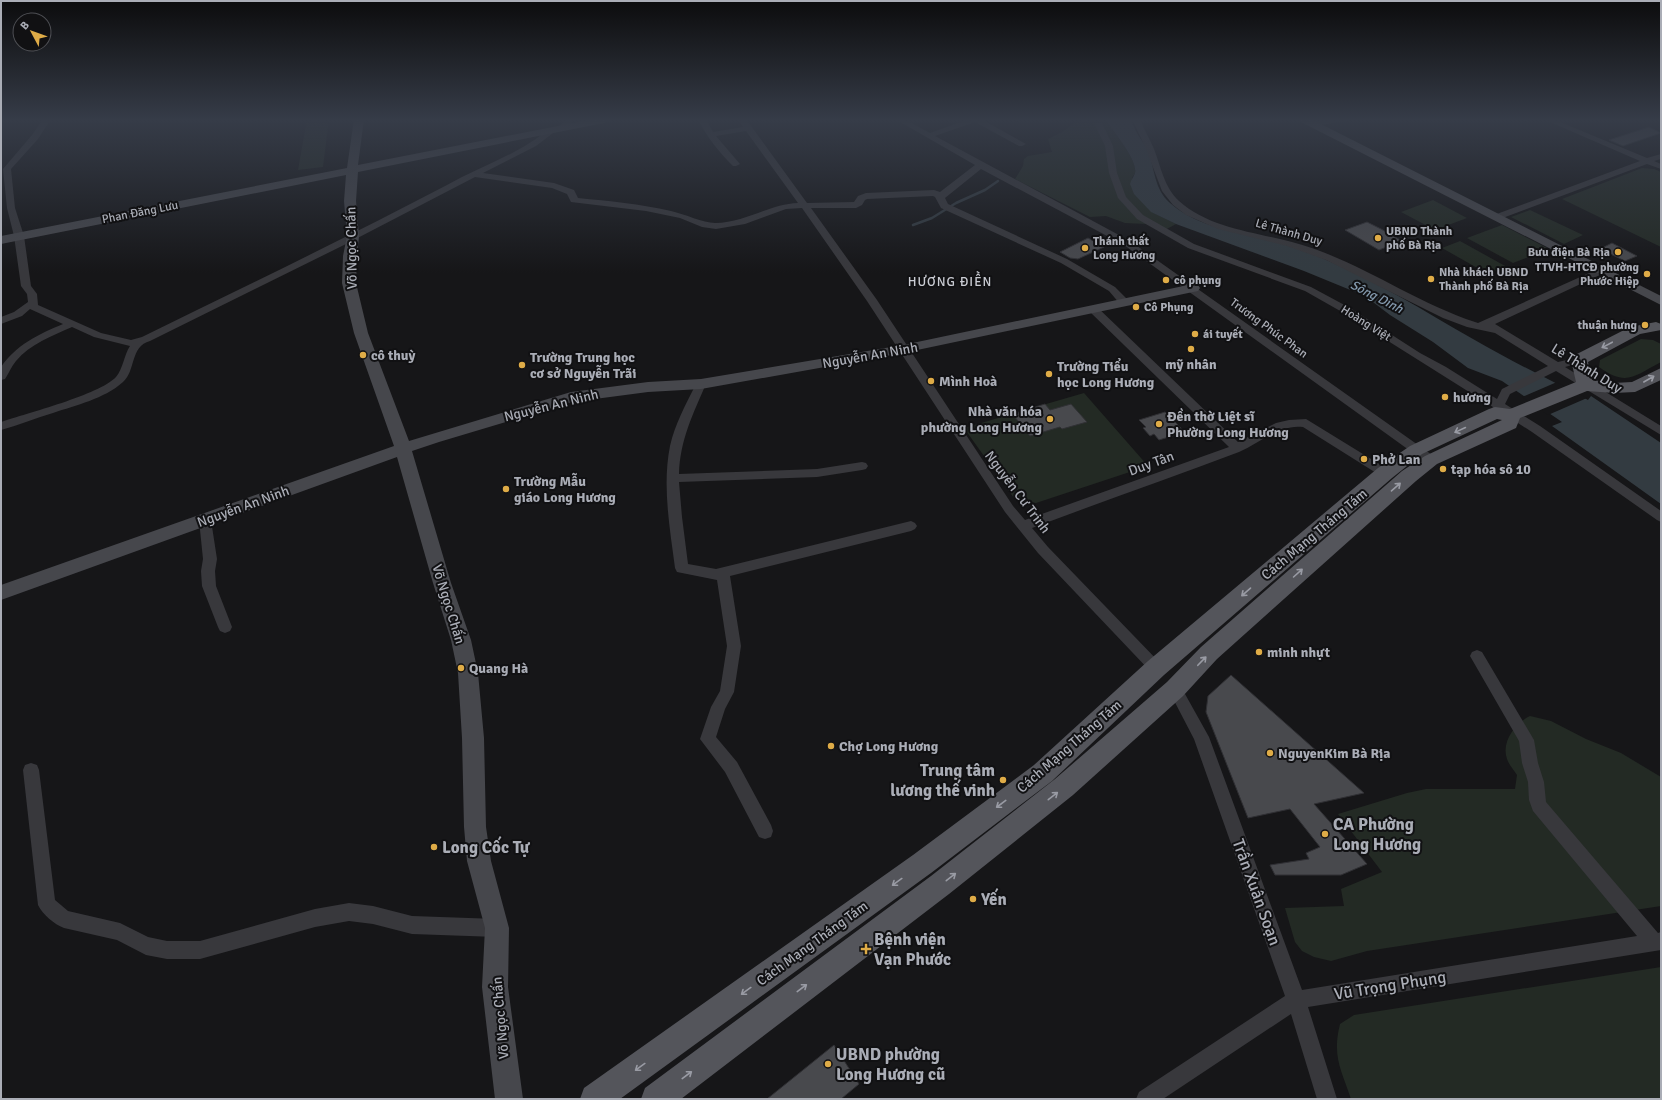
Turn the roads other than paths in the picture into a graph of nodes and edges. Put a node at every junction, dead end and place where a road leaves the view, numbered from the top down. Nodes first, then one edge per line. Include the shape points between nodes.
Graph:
1 (8, 170) edge
2 (350, 170) edge
3 (352, 170) edge
4 (481, 170) edge
5 (779, 170) edge
6 (975, 170) edge
7 (990, 170) edge
8 (1113, 170) edge
9 (1156, 170) edge
10 (1405, 170) edge
11 (1621, 170) edge
12 (474, 174) junction
13 (942, 202) junction
14 (804, 205) junction
15 (1497, 217) junction
16 (19, 236) junction
17 (353, 236) junction
18 (1, 240) edge
19 (1601, 270) junction
20 (1192, 288) junction
21 (1661, 301) edge
22 (1124, 302) junction
23 (32, 303) junction
24 (1093, 309) junction
25 (1, 321) edge
26 (73, 324) junction
27 (1483, 325) junction
28 (1659, 326) edge
29 (139, 341) junction
30 (903, 349) junction
31 (1579, 360) junction
32 (1553, 367) junction
33 (1661, 373) edge
34 (1, 377) edge
35 (701, 384) junction
36 (1581, 386) junction
37 (1509, 410) junction
38 (1, 426) edge
39 (1661, 431) edge
40 (403, 448) junction
41 (1237, 448) junction
42 (1424, 455) junction
43 (862, 466) dead end
44 (1385, 473) junction
45 (674, 478) junction
46 (1661, 517) edge
47 (205, 520) junction
48 (911, 526) dead end
49 (1023, 526) junction
50 (714, 575) junction
51 (1, 593) edge
52 (224, 627) dead end
53 (1477, 656) dead end
54 (1156, 668) junction
55 (1175, 689) junction
56 (31, 770) dead end
57 (765, 831) dead end
58 (498, 928) junction
59 (1658, 941) edge
60 (1296, 1000) junction
61 (509, 1099) edge
62 (595, 1099) edge
63 (656, 1099) edge
64 (1146, 1099) edge
65 (1327, 1099) edge

1 - 16 street via 11,208
2 - 16 street, Phan Đăng Lưu
3 - 17 street, Võ Ngọc Chấn via 350,201
4 - 12 street
5 - 14 street, Nguyễn Cư Trinh
6 - 13 street
7 - 20 street, Trương Phúc Phan via 1127,243
8 - 37 street, Hoàng Việt via 1122,198 1140,217 1171,236 1191,246 1308,289
9 - 27 street, Lê Thành Duy via 1159,180 1174,202 1210,224 1306,249 1348,265 1447,317
10 - 15 street
11 - 15 street
12 - 14 street via 554,186 571,192 574,200 646,208 683,216 705,225 734,224 785,206
12 - 17 street
13 - 14 street via 939,195 925,193 866,196 856,205
13 - 22 street via 1064,261 1112,289
14 - 30 street, Nguyễn Cư Trinh via 872,300
15 - 19 street
16 - 18 street, Phan Đăng Lưu
16 - 23 street via 26,286 32,294
17 - 29 street
17 - 40 street, Võ Ngọc Chấn via 349,276 353,304 370,360
19 - 21 street
19 - 27 street
20 - 22 street, Nguyễn An Ninh
20 - 42 street, Trương Phúc Phan
22 - 24 street, Nguyễn An Ninh
23 - 25 street via 18,314
23 - 26 street via 33,307
24 - 30 street, Nguyễn An Ninh
24 - 41 street
26 - 29 street via 98,335 131,343
26 - 34 street via 40,338 21,351 6,365
27 - 32 street, Lê Thành Duy via 1497,330
28 -> 31 main road via 1636,330
29 - 38 street via 131,352 122,378 114,384 86,398
30 - 35 street, Nguyễn An Ninh
30 - 49 street, Nguyễn Cư Trinh via 977,463
31 - 32 street
31 - 36 main road
32 - 36 street, Lê Thành Duy
32 - 37 street via 1506,392
36 -> 33 main road via 1626,389 1636,387
35 - 40 street, Nguyễn An Ninh via 648,387 570,397
35 - 45 street via 680,432
36 - 37 main road, Cách Mạng Tháng Tám
36 - 39 street, Lê Thành Duy
37 - 42 main road, Cách Mạng Tháng Tám
37 - 46 street, Hoàng Việt
40 - 47 street, Nguyễn An Ninh
40 - 58 street, Võ Ngọc Chấn via 461,640 468,673 478,861
41 - 44 street, Duy Tân via 1287,423 1306,423
41 - 49 street, Duy Tân
42 - 44 main road, Cách Mạng Tháng Tám
55 -> 42 main road, Cách Mạng Tháng Tám via 1246,620 1409,476
43 - 45 street via 817,473
44 -> 54 main road, Cách Mạng Tháng Tám
45 - 50 street via 675,512 682,568
47 - 51 street, Nguyễn An Ninh
47 - 52 street via 210,559 209,586
48 - 50 street
49 - 54 street, Nguyễn Cư Trinh
50 - 57 street via 723,576 734,646 727,692 718,707 708,739 731,767
53 - 59 street via 1526,740 1539,806
54 - 55 main road
54 -> 62 main road, Cách Mạng Tháng Tám via 1043,773 922,864
55 - 60 street, Trần Xuân Soạn via 1201,737
63 -> 55 main road, Cách Mạng Tháng Tám via 953,875 1064,787
56 - 58 street via 47,905 64,919 120,932 146,946 167,950 200,950 315,918 349,912 412,924
58 - 61 street, Võ Ngọc Chấn via 495,987
59 - 60 street, Vũ Trọng Phụng
60 - 64 street, Vũ Trọng Phụng
60 - 65 street, Trần Xuân Soạn

